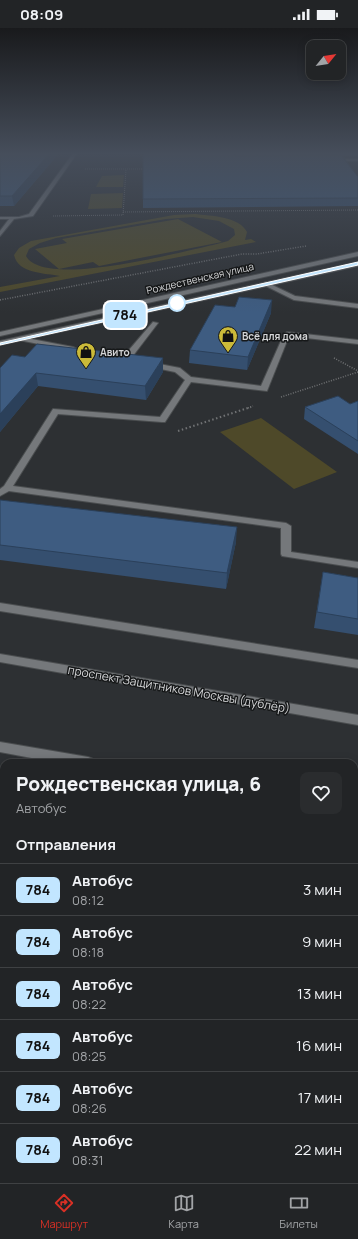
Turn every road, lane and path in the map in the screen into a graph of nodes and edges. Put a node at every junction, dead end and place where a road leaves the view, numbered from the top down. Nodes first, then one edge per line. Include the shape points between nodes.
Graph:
1 (38, 206) edge
2 (123, 206) edge
3 (358, 210) edge
4 (123, 212) junction
5 (52, 216) dead end
6 (0, 218) edge
7 (13, 218) junction
8 (0, 234) edge
9 (311, 245) dead end
10 (358, 254) edge
11 (358, 264) edge
12 (266, 284) junction
13 (0, 300) edge
14 (358, 306) edge
15 (155, 323) dead end
16 (0, 334) edge
17 (21, 339) junction
18 (358, 342) edge
19 (0, 343) edge
20 (80, 350) edge
21 (189, 379) junction
22 (3, 491) edge
23 (358, 565) edge
24 (0, 607) edge
25 (0, 658) edge
26 (358, 664) edge
27 (358, 720) edge
28 (0, 747) edge
29 (66, 759) edge

1 - 7 street via 31,215
2 - 4 path
3 - 4 path
4 - 5 path via 122,215
6 - 7 street
7 - 8 street
9 - 13 path via 242,254
10 - 16 street, Рождественская улица
11 - 12 street, Рождественская улица
12 - 14 street via 294,298
12 - 17 street, Рождественская улица
15 - 21 street via 130,360 177,370
17 - 19 street, Рождественская улица
17 - 20 street
18 - 21 street via 287,334 264,389
21 - 22 street via 162,420 56,411
22 - 23 street via 286,526 286,554
24 - 26 street
25 - 27 street, проспект Защитников Москвы (дублёр)
28 - 29 street

